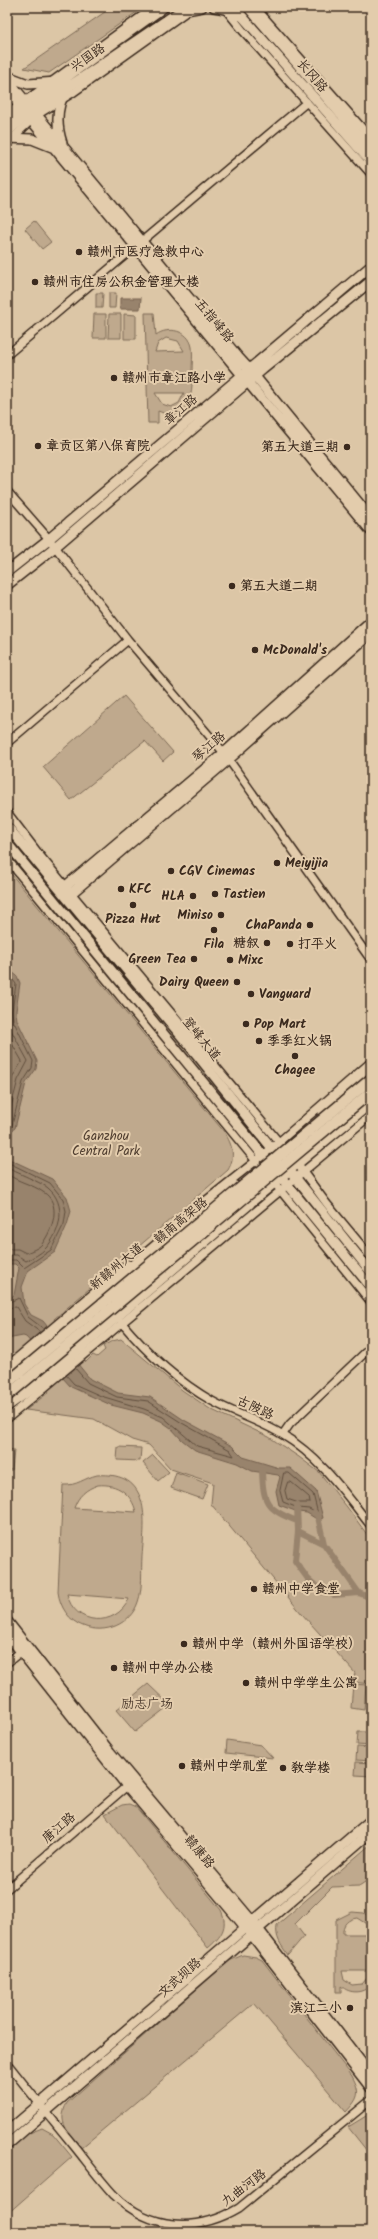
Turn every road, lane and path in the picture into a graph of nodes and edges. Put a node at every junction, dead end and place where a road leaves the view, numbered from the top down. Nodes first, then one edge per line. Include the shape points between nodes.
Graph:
1 (154, 7) edge
2 (164, 7) edge
3 (190, 7) edge
4 (202, 7) edge
5 (214, 7) edge
6 (248, 7) edge
7 (254, 7) edge
8 (229, 8) edge
9 (257, 18) junction
10 (7, 78) edge
11 (49, 84) junction
12 (66, 84) junction
13 (7, 91) edge
14 (62, 100) junction
15 (307, 102) junction
16 (28, 110) junction
17 (7, 114) edge
18 (7, 120) edge
19 (9, 138) edge
20 (371, 138) edge
21 (60, 149) junction
22 (371, 149) edge
23 (371, 162) edge
24 (371, 174) edge
25 (138, 244) junction
26 (371, 266) edge
27 (371, 281) edge
28 (7, 355) edge
29 (252, 372) junction
30 (241, 374) junction
31 (248, 382) junction
32 (7, 491) edge
33 (371, 518) edge
34 (371, 531) edge
35 (52, 543) junction
36 (7, 572) edge
37 (7, 585) edge
38 (371, 621) edge
39 (371, 633) edge
40 (128, 640) junction
41 (7, 743) edge
42 (226, 756) junction
43 (7, 812) edge
44 (7, 826) edge
45 (7, 843) edge
46 (7, 859) edge
47 (67, 891) junction
48 (371, 960) edge
49 (371, 1063) edge
50 (371, 1070) edge
51 (371, 1079) edge
52 (356, 1084) junction
53 (371, 1092) edge
54 (371, 1103) edge
55 (371, 1115) edge
56 (278, 1147) junction
57 (261, 1161) junction
58 (297, 1164) junction
59 (289, 1170) junction
60 (304, 1172) junction
61 (296, 1179) junction
62 (277, 1180) junction
63 (235, 1186) junction
64 (284, 1188) junction
65 (249, 1204) junction
66 (371, 1257) edge
67 (371, 1272) edge
68 (371, 1287) edge
69 (371, 1302) edge
70 (121, 1322) junction
71 (371, 1347) edge
72 (12, 1365) edge
73 (7, 1372) edge
74 (7, 1375) edge
75 (7, 1383) edge
76 (7, 1396) edge
77 (7, 1405) edge
78 (7, 1419) edge
79 (283, 1434) junction
80 (371, 1526) edge
81 (7, 1621) edge
82 (7, 1634) edge
83 (24, 1649) junction
84 (7, 1663) edge
85 (127, 1786) junction
86 (371, 1820) edge
87 (371, 1832) edge
88 (7, 1889) edge
89 (251, 1927) junction
90 (7, 2063) edge
91 (371, 2075) edge
92 (371, 2088) edge
93 (371, 2100) edge
94 (40, 2104) junction
95 (46, 2112) junction
96 (7, 2132) edge
97 (7, 2145) edge

1 - 11 street
2 - 12 main road, 兴国路
3 - 4 main road, 兴国路
3 - 12 main road, 兴国路 via 174,14
3 - 14 street
5 - 8 main road
6 - 9 main road, 长冈路
7 - 9 main road
7 - 20 street
8 - 15 street via 244,32
8 - 23 main road, 长冈路 via 244,18
9 - 22 main road, 长冈路
10 - 11 main road via 28,84
10 - 16 main road, 五指峰路
11 - 12 main road
11 - 16 street
12 - 14 main road
12 - 16 main road, 兴国路
13 - 16 main road, 五指峰路
14 - 16 street
14 - 21 main road via 58,124
15 - 24 street
15 - 25 street
16 - 17 street
16 - 18 main road, 兴国路
16 - 19 main road, 兴国路
16 - 21 main road, 五指峰路
19 - 21 main road via 38,140
21 - 25 main road, 五指峰路
25 - 28 street
25 - 29 main road, 五指峰路
25 - 30 main road, 五指峰路
26 - 29 main road, 章江路
27 - 29 main road, 章江路
29 - 30 main road, 章江路
29 - 31 main road, 章江路
29 - 33 main road, 五指峰路
30 - 31 main road, 五指峰路
30 - 35 main road, 章江路
31 - 34 main road, 五指峰路
31 - 35 main road, 章江路
32 - 35 street
35 - 36 main road, 章江路
35 - 37 main road, 章江路
35 - 40 street
38 - 42 main road, 琴江路
39 - 42 main road, 琴江路
40 - 41 street
40 - 42 street
42 - 47 main road, 琴江路
42 - 48 street
43 - 47 street
44 - 47 main road, 登峰大道
45 - 57 main road, 登峰大道
46 - 57 street
47 - 56 main road, 登峰大道
49 - 52 street
49 - 56 street
50 - 52 main road, 新赣州大道
51 - 75 highway, 赣南高架路, bridge
52 - 56 main road, 新赣州大道
53 - 76 highway, 赣南高架路, bridge
54 - 58 main road
55 - 60 street
56 - 57 main road, 新赣州大道
56 - 58 street
56 - 59 main road, 登峰大道
57 - 62 main road, 登峰大道
57 - 63 main road, 新赣州大道
57 - 72 street via 73,1308
58 - 59 main road
58 - 60 street
59 - 61 main road, 登峰大道
59 - 62 main road
60 - 61 street
60 - 66 street
61 - 64 street
61 - 67 main road, 登峰大道
62 - 64 main road, 登峰大道
62 - 65 main road
63 - 72 main road, 新赣州大道 via 80,1315
63 - 73 highway via 164,1239
64 - 68 main road, 登峰大道
64 - 69 street
64 - 70 street
65 - 77 main road via 95,1329
65 - 77 highway via 34,1387
70 - 78 street
70 - 79 street, 古陂路 via 180,1381 212,1401
71 - 79 street via 290,1424
72 - 74 main road, 新赣州大道
79 - 80 street, 古陂路 via 311,1455
81 - 83 main road, 赣康路
82 - 83 main road, 赣康路
83 - 84 street
83 - 85 main road, 赣康路
83 - 89 main road, 赣康路
85 - 88 street, 唐江路
85 - 89 main road, 赣康路
86 - 89 main road, 文武坝路
87 - 89 main road, 文武坝路
89 - 91 main road, 赣康路
89 - 92 main road, 赣康路
89 - 94 main road, 文武坝路
89 - 95 main road, 文武坝路
90 - 94 street, 九曲河路
93 - 95 street, 九曲河路 via 239,2208 204,2224 188,2225 158,2221 128,2207 114,2195
94 - 95 street, 九曲河路
94 - 96 main road, 文武坝路
95 - 97 main road, 文武坝路

